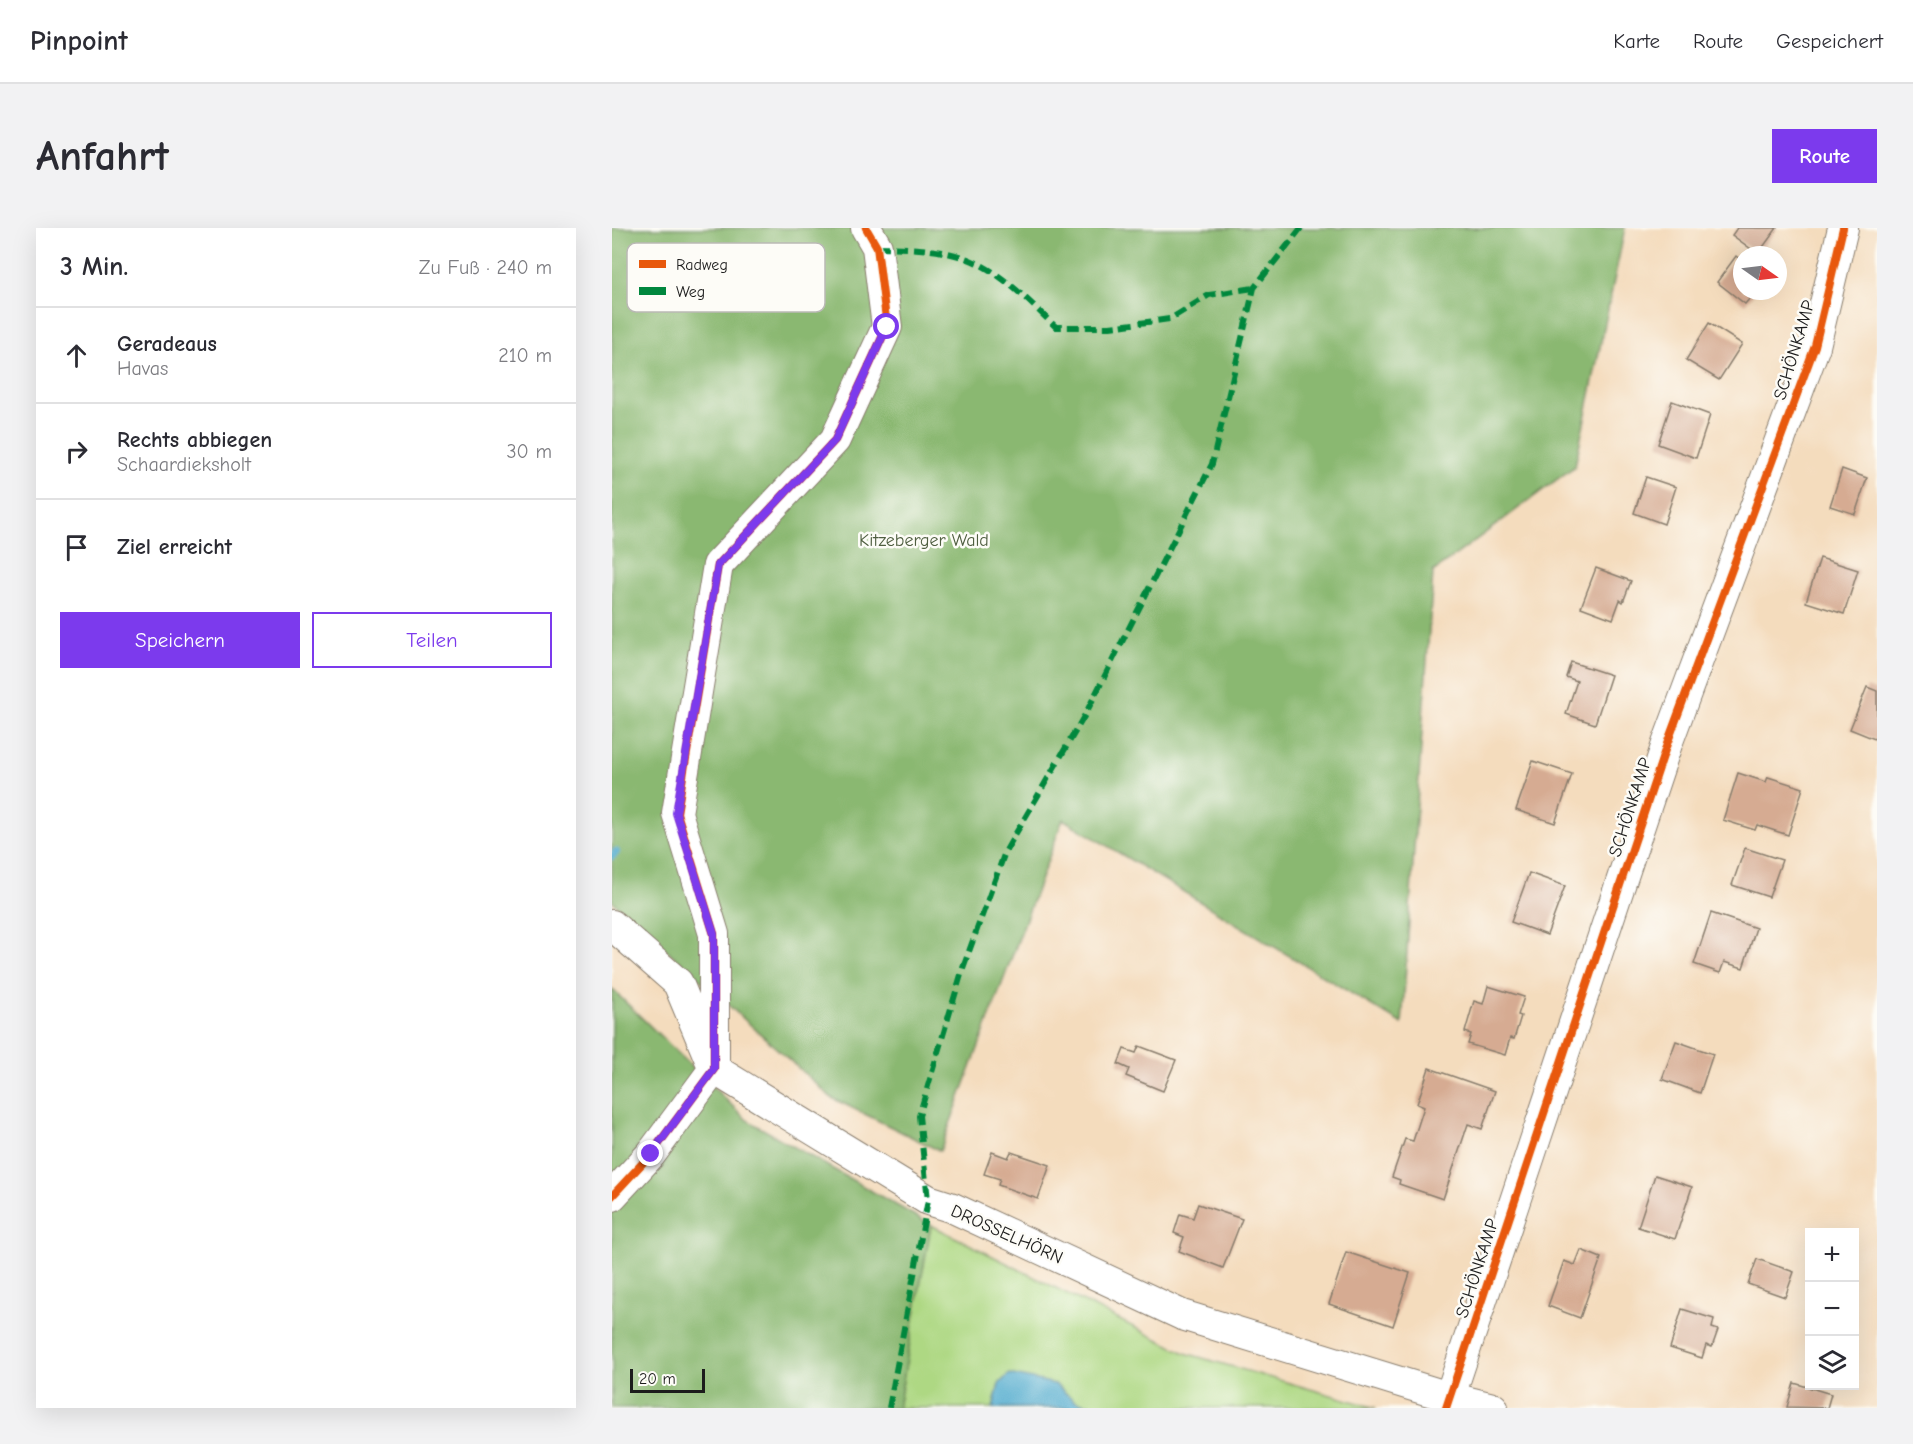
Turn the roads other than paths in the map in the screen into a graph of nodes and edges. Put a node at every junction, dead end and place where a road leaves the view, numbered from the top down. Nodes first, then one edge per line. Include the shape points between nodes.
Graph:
1 (867, 228) edge
2 (1843, 228) edge
3 (612, 925) edge
4 (714, 1069) junction
5 (612, 1196) edge
6 (1448, 1403) edge
7 (1493, 1408) edge

1 - 4 street via 877,247 887,327 835,440 718,565 676,813 714,934
2 - 6 street, SCHÖNKAMP via 1815,346 1667,744
3 - 4 street via 678,983
4 - 5 street via 651,1154
4 - 6 street, DROSSELHÖRN via 928,1200 953,1208 1182,1315
6 - 7 street, DROSSELHÖRN

